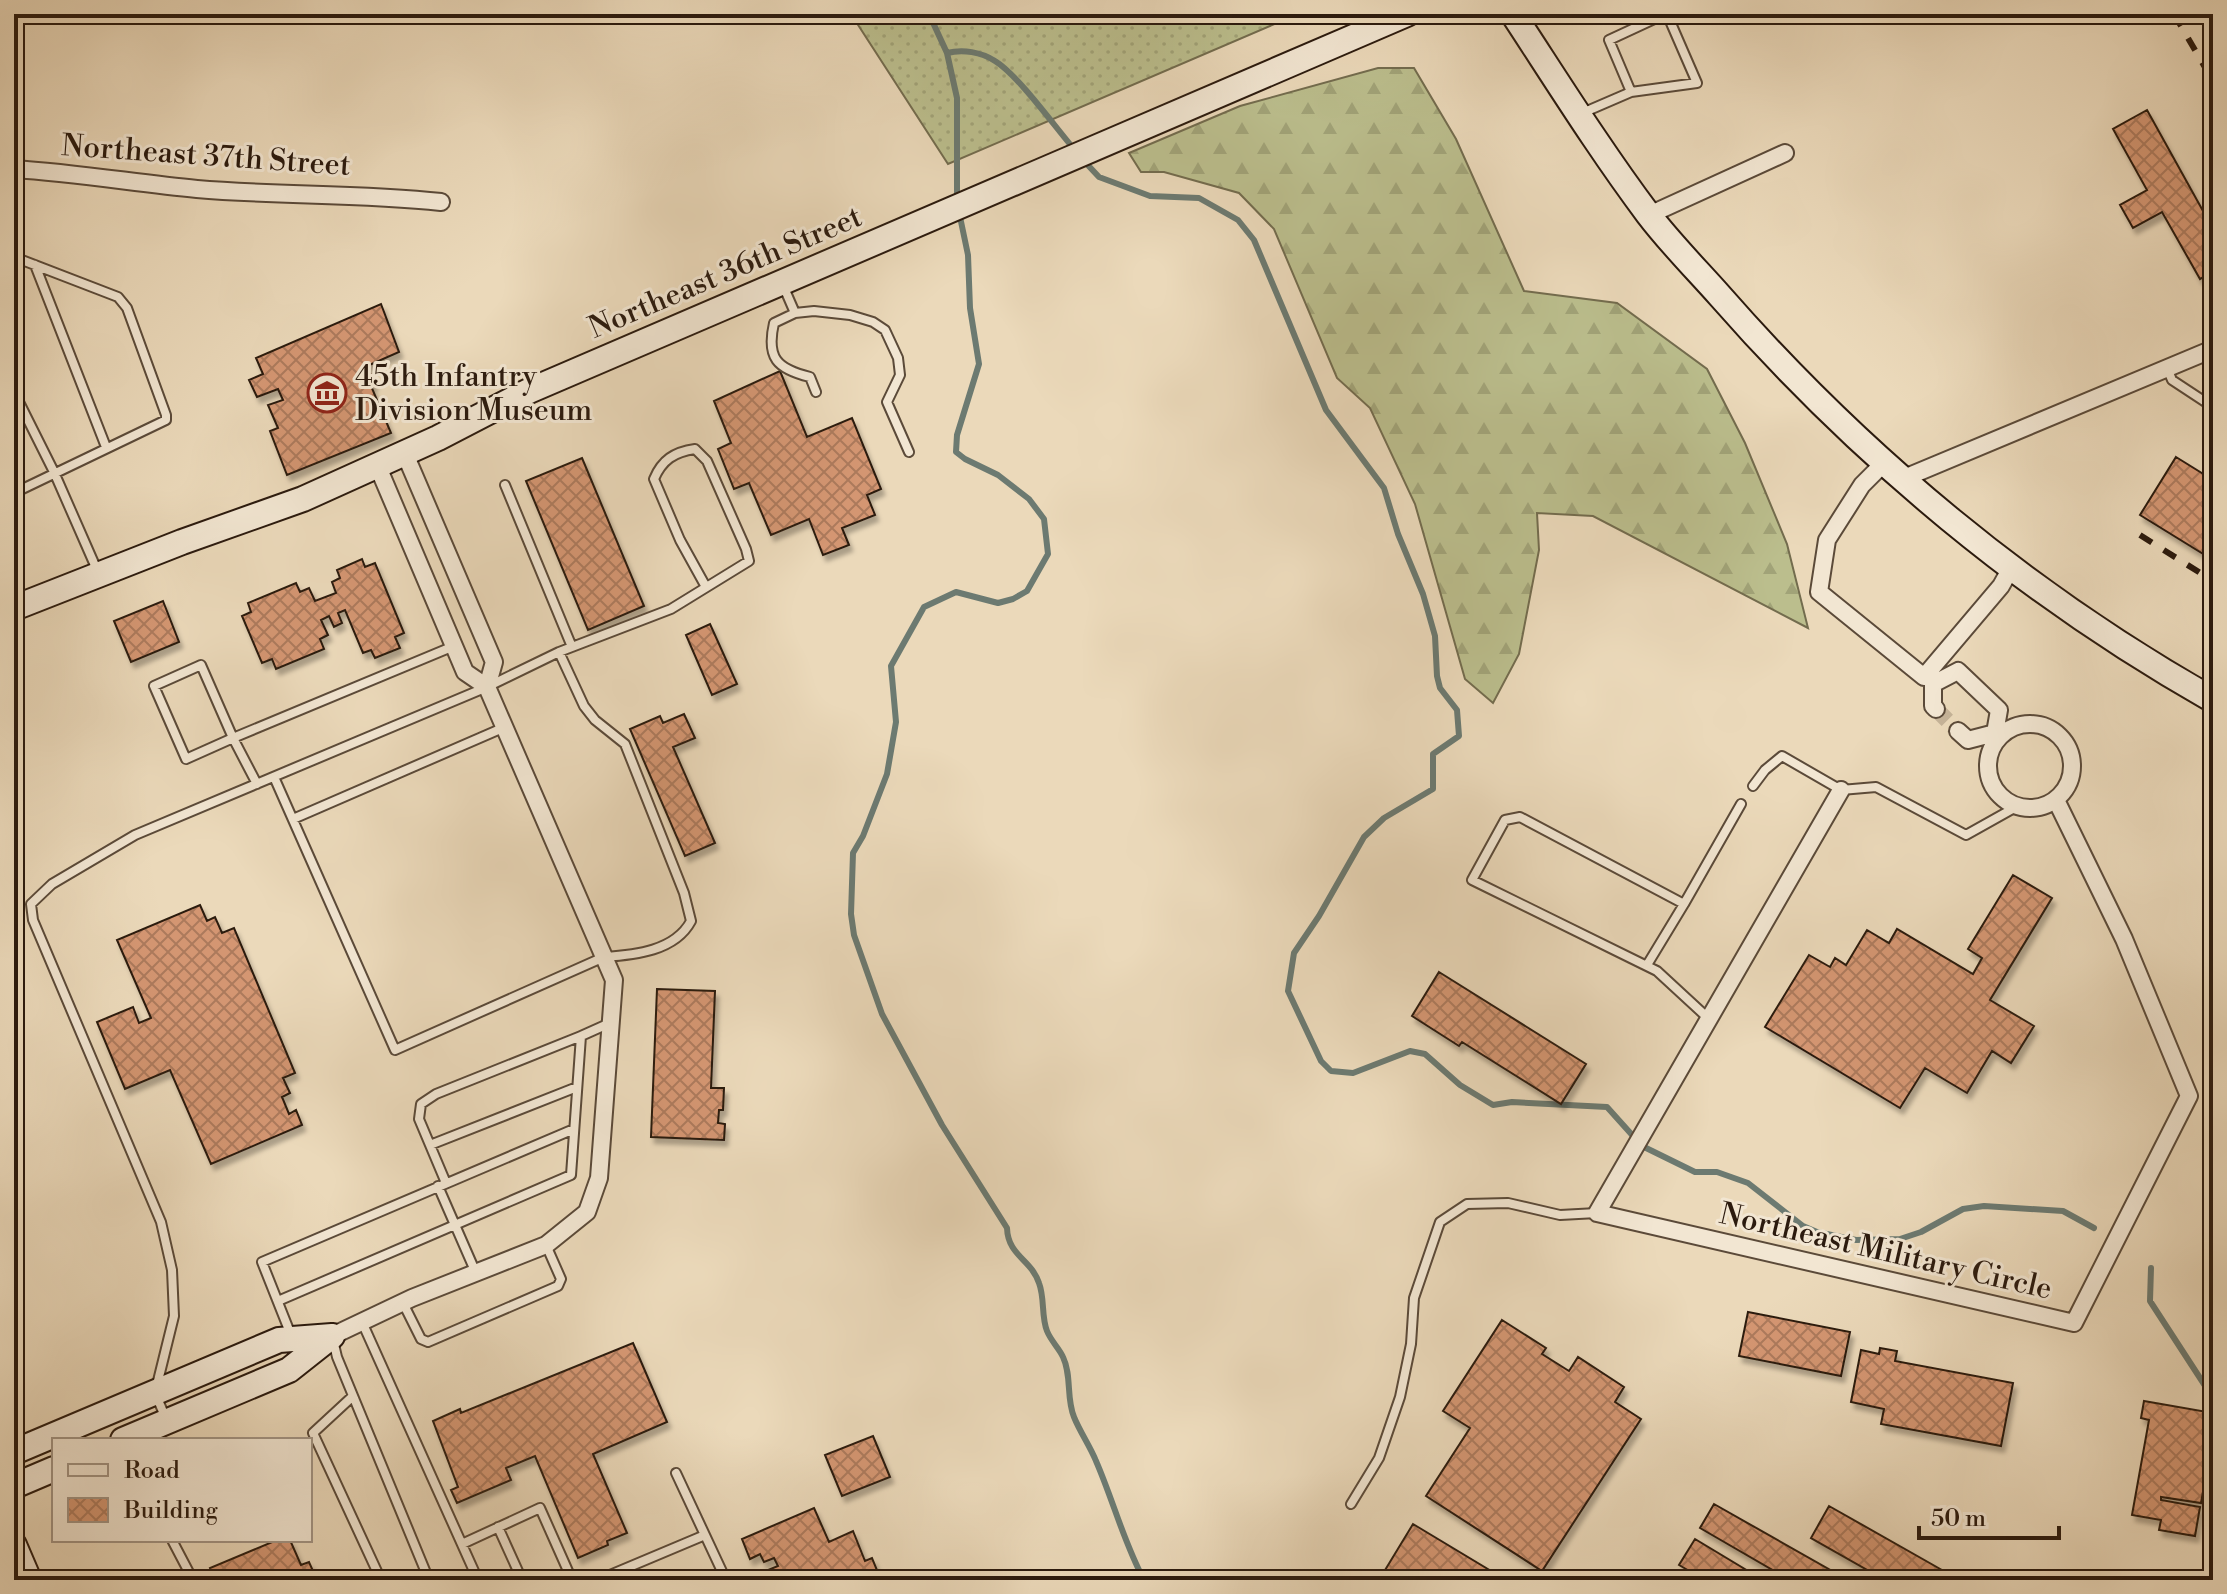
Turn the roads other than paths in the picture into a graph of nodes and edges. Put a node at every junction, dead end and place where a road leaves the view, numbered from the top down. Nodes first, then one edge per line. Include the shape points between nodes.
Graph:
1 (1407, 14) edge
2 (1513, 14) edge
3 (1666, 14) edge
4 (1631, 92) junction
5 (1580, 114) junction
6 (1785, 153) dead end
7 (14, 169) edge
8 (441, 202) dead end
9 (1649, 215) junction
10 (14, 257) edge
11 (35, 265) junction
12 (781, 283) junction
13 (795, 313) junction
14 (2213, 349) edge
15 (2167, 368) junction
16 (14, 392) edge
17 (816, 392) dead end
18 (2213, 407) edge
19 (106, 447) junction
20 (909, 452) dead end
21 (405, 454) junction
22 (378, 467) junction
23 (54, 472) junction
24 (1892, 472) junction
25 (505, 485) dead end
26 (14, 493) edge
27 (2011, 568) junction
28 (99, 575) junction
29 (706, 587) junction
30 (17, 609) edge
31 (454, 646) junction
32 (572, 647) junction
33 (559, 652) junction
34 (1928, 680) junction
35 (487, 687) junction
36 (2213, 700) edge
37 (1936, 709) tunnel mouth
38 (505, 727) junction
39 (1958, 731) tunnel mouth
40 (1997, 736) junction
41 (233, 738) junction
42 (274, 777) junction
43 (257, 784) junction
44 (1753, 786) dead end
45 (1841, 790) junction
46 (2056, 800) junction
47 (1741, 804) dead end
48 (2016, 807) junction
49 (293, 819) junction
50 (1684, 904) junction
51 (604, 957) junction
52 (1647, 965) junction
53 (1709, 1019) junction
54 (611, 1022) junction
55 (581, 1036) junction
56 (577, 1087) junction
57 (574, 1129) junction
58 (430, 1145) junction
59 (442, 1184) junction
60 (1597, 1213) junction
61 (455, 1224) junction
62 (546, 1245) junction
63 (476, 1273) junction
64 (278, 1301) junction
65 (403, 1302) junction
66 (361, 1322) junction
67 (332, 1336) junction
68 (293, 1339) junction
69 (155, 1393) junction
70 (353, 1396) junction
71 (167, 1421) junction
72 (128, 1438) edge
73 (14, 1452) edge
74 (52, 1470) edge
75 (676, 1473) dead end
76 (14, 1486) edge
77 (1351, 1504) dead end
78 (498, 1527) junction
79 (705, 1535) junction
80 (173, 1542) edge
81 (462, 1544) junction
82 (14, 1545) edge
83 (189, 1578) edge
84 (725, 1578) edge
85 (29, 1580) edge
86 (381, 1580) edge
87 (429, 1580) edge
88 (478, 1580) edge
89 (522, 1580) edge
90 (572, 1580) edge
91 (598, 1580) edge
92 (714, 1580) edge

1 - 12 street, Northeast 36th Street
2 - 5 street
3 - 4 lane via 1609,40
3 - 4 lane via 1697,83
4 - 5 lane
5 - 9 street
6 - 9 street
7 - 8 street, Northeast 37th Street via 198,189
9 - 24 street via 1761,343
10 - 11 lane
11 - 19 lane
11 - 19 lane via 118,297 127,308 166,420
12 - 13 lane
12 - 21 street, Northeast 36th Street via 529,391
13 - 17 lane via 774,323 775,359 785,369 810,377
13 - 20 lane via 850,315 885,330 900,375 887,402
14 - 15 street
15 - 18 lane via 2172,380
15 - 24 street
16 - 23 lane
19 - 23 lane
21 - 22 street, Northeast 36th Street
21 - 35 street via 494,662
22 - 28 street, Northeast 36th Street
22 - 31 street
23 - 26 lane
23 - 28 lane
24 - 27 street
24 - 34 street via 1862,485 1827,540 1819,592
25 - 32 lane
27 - 34 street
27 - 36 street
28 - 30 street, Northeast 36th Street
29 - 29 lane via 749,561 707,461 695,449 660,463 654,479
29 - 32 lane via 671,609
31 - 35 street via 465,672
31 - 41 lane
32 - 33 lane
33 - 35 lane
33 - 51 lane via 584,706 625,744 691,921 683,936 639,955
34 - 37 street
34 - 40 street via 1958,671 1999,710
35 - 38 street
35 - 42 lane
38 - 49 lane
38 - 51 street
39 - 40 street via 1968,740
40 - 46 street via 2036,724 2061,737 2073,763 2072,777
40 - 48 street via 1989,778 2004,800
41 - 41 lane via 186,759 154,686 201,665
41 - 43 lane
42 - 43 lane
42 - 49 lane
43 - 69 lane via 135,835 52,884 31,904 33,920 161,1222 172,1270 174,1316
44 - 45 lane via 1782,756
45 - 48 lane via 1876,787 1966,835
45 - 53 street
46 - 48 street via 2044,807
46 - 60 street, Northeast Military Circle via 2124,939 2189,1096 2074,1323
47 - 50 lane
49 - 51 lane via 395,1050
50 - 52 lane
50 - 52 lane via 1520,817 1505,820 1472,880
51 - 54 street via 614,980
52 - 53 lane
53 - 60 street
54 - 55 lane
54 - 62 street via 599,1178 587,1212
55 - 56 lane
55 - 58 lane via 421,1104 419,1119
56 - 57 lane
56 - 58 lane
57 - 59 lane
57 - 61 lane via 571,1175
58 - 59 lane
59 - 61 lane
59 - 64 lane via 262,1262
60 - 77 lane via 1560,1215 1508,1203 1467,1204 1440,1222 1414,1298 1400,1397 1379,1458
61 - 63 lane
61 - 64 lane
62 - 63 street
62 - 65 lane via 561,1279 558,1286 428,1342 421,1339
63 - 65 street
64 - 68 lane
65 - 66 street
66 - 67 street
66 - 81 lane
67 - 68 street
67 - 70 lane
67 - 71 street via 289,1370
68 - 69 street via 279,1340
69 - 71 lane
69 - 73 street
70 - 86 lane via 313,1433
70 - 87 lane
71 - 72 street
74 - 76 street
75 - 79 lane
78 - 81 lane
78 - 89 lane
78 - 90 lane via 540,1508
79 - 84 lane
79 - 91 lane
80 - 83 lane
81 - 88 lane
82 - 85 street
84 - 92 lane

